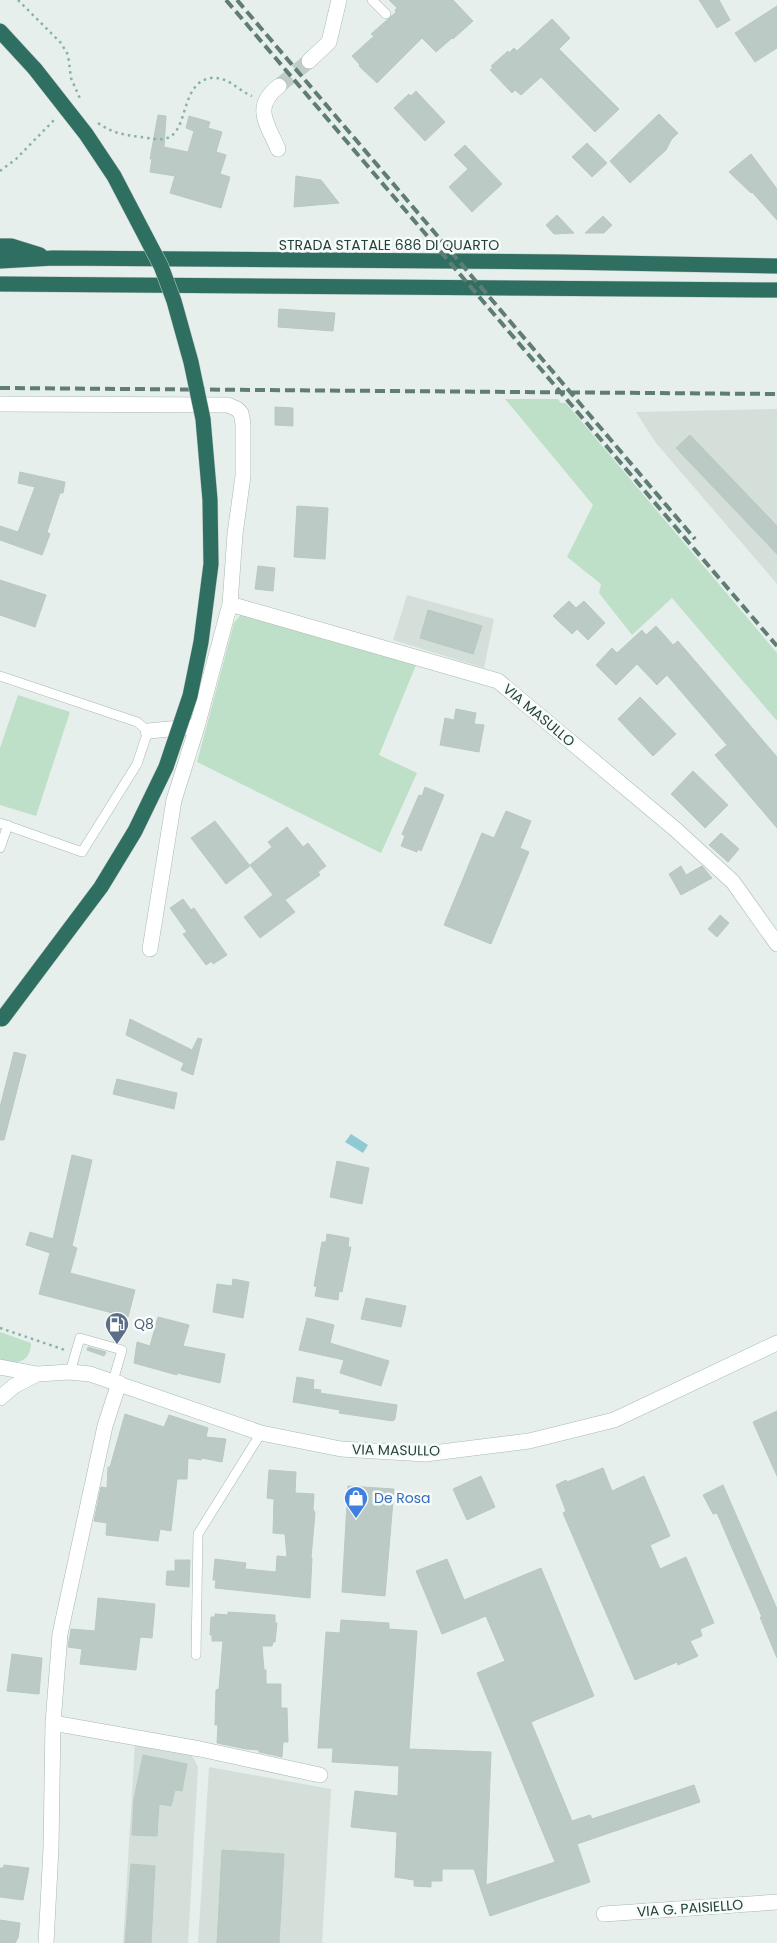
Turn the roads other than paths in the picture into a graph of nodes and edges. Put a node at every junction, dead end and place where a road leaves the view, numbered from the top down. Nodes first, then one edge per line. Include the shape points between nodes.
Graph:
1 (339, 0) edge
2 (372, 0) edge
3 (386, 14) dead end
4 (0, 31) edge
5 (309, 62) tunnel mouth
6 (279, 86) tunnel mouth
7 (278, 149) dead end
8 (0, 246) edge
9 (53, 258) junction
10 (0, 261) edge
11 (777, 266) edge
12 (0, 284) edge
13 (777, 290) edge
14 (0, 404) edge
15 (230, 604) junction
16 (0, 676) edge
17 (197, 727) junction
18 (148, 731) junction
19 (4, 824) edge
20 (0, 848) edge
21 (777, 944) edge
22 (150, 949) dead end
23 (1, 1021) edge
24 (777, 1343) edge
25 (0, 1367) edge
26 (70, 1372) junction
27 (37, 1374) junction
28 (116, 1382) junction
29 (0, 1398) edge
30 (261, 1433) junction
31 (196, 1655) dead end
32 (53, 1723) junction
33 (320, 1775) dead end
34 (777, 1902) edge
35 (604, 1914) dead end
36 (46, 1943) edge

1 - 5 street via 329,42
2 - 3 lane
4 - 23 highway, bridge via 81,126 114,176 161,266 191,362 203,419 210,500 211,564 190,696 166,767 135,831 100,887
6 - 7 street via 266,98 263,108
8 - 9 highway
9 - 10 highway, STRADA STATALE 686 DI QUARTO
9 - 11 highway, STRADA STATALE 686 DI QUARTO
12 - 13 highway
14 - 15 street via 223,404 238,409 243,424 243,476
15 - 17 street
15 - 21 street, VIA MASULLO via 498,681 675,829 733,882
16 - 18 lane via 137,722
17 - 18 street
17 - 22 street via 174,800
18 - 19 lane via 137,764 82,852
19 - 20 lane
24 - 30 street, VIA MASULLO via 614,1420 529,1441 425,1454 341,1449
25 - 27 street, VIA MASULLO
26 - 27 street, VIA MASULLO
26 - 28 street, VIA MASULLO
26 - 28 lane via 80,1338 122,1350
27 - 29 street, VIA MASULLO
28 - 30 street, VIA MASULLO
28 - 32 street via 60,1634
30 - 31 lane via 198,1534
32 - 33 street via 200,1749
32 - 36 street
34 - 35 street, VIA G. PAISIELLO

